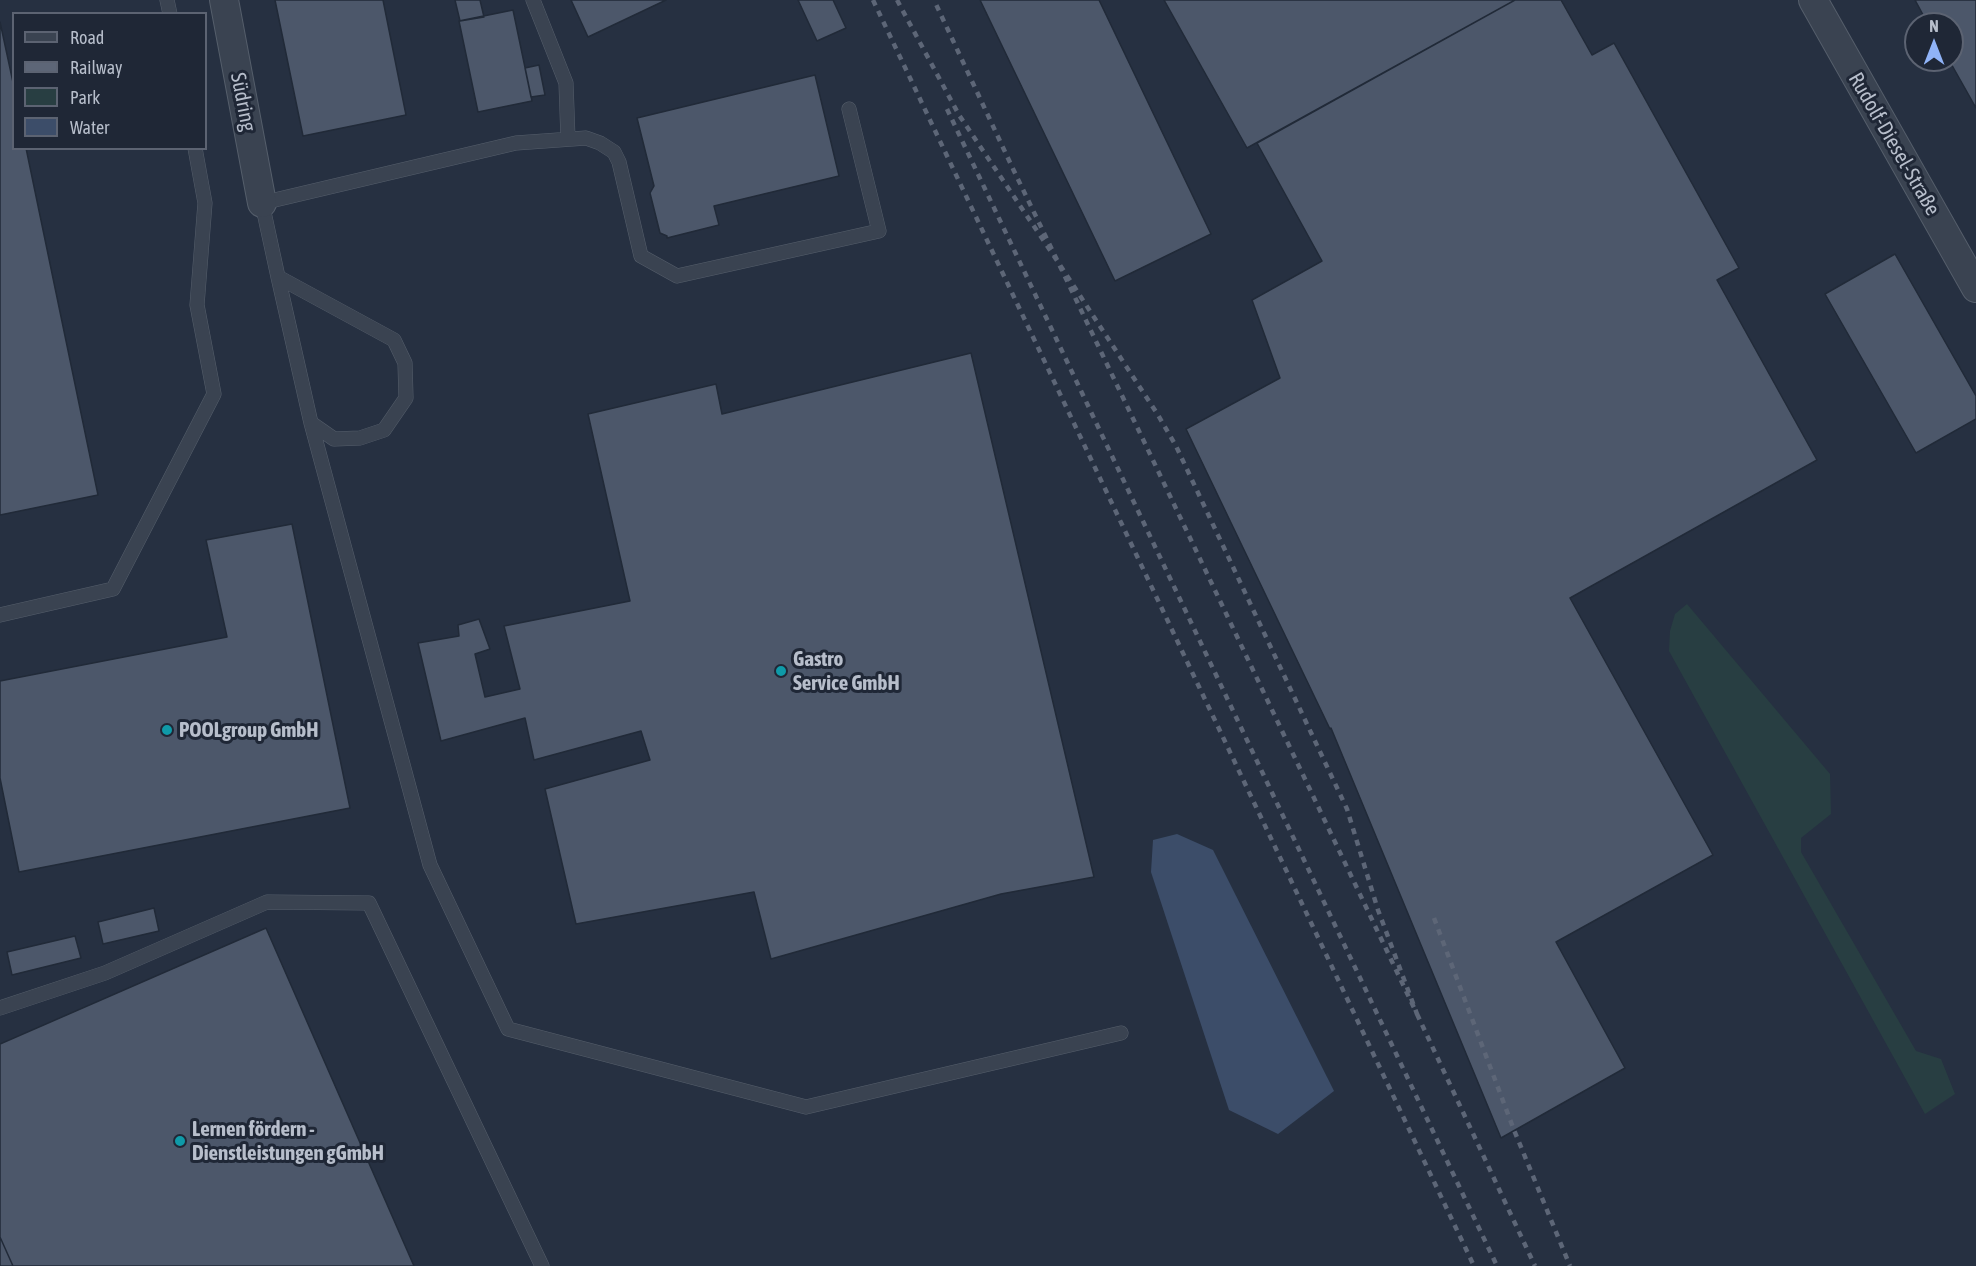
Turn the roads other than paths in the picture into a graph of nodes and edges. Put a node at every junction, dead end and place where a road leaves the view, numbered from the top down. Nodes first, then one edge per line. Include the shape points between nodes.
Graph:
1 (224, 0) edge
2 (533, 0) edge
3 (1812, 0) edge
4 (849, 109) dead end
5 (568, 139) junction
6 (195, 150) edge
7 (262, 203) junction
8 (278, 277) junction
9 (1976, 288) edge
10 (311, 423) junction
11 (0, 615) edge
12 (0, 1008) edge
13 (1121, 1033) dead end
14 (542, 1266) edge

1 - 7 street, Südring
2 - 5 lane via 566,82
3 - 9 street, Rudolf-Diesel-Straße
4 - 5 lane via 879,231 677,276 641,256 614,152 586,138
5 - 7 lane via 516,143
6 - 11 lane via 205,203 197,305 214,394 113,589
7 - 8 lane
8 - 10 lane
8 - 10 lane via 394,340 405,363 406,398 384,430 360,438 334,439
10 - 13 lane via 430,865 507,1029 806,1107
12 - 14 lane via 105,973 267,902 369,903

